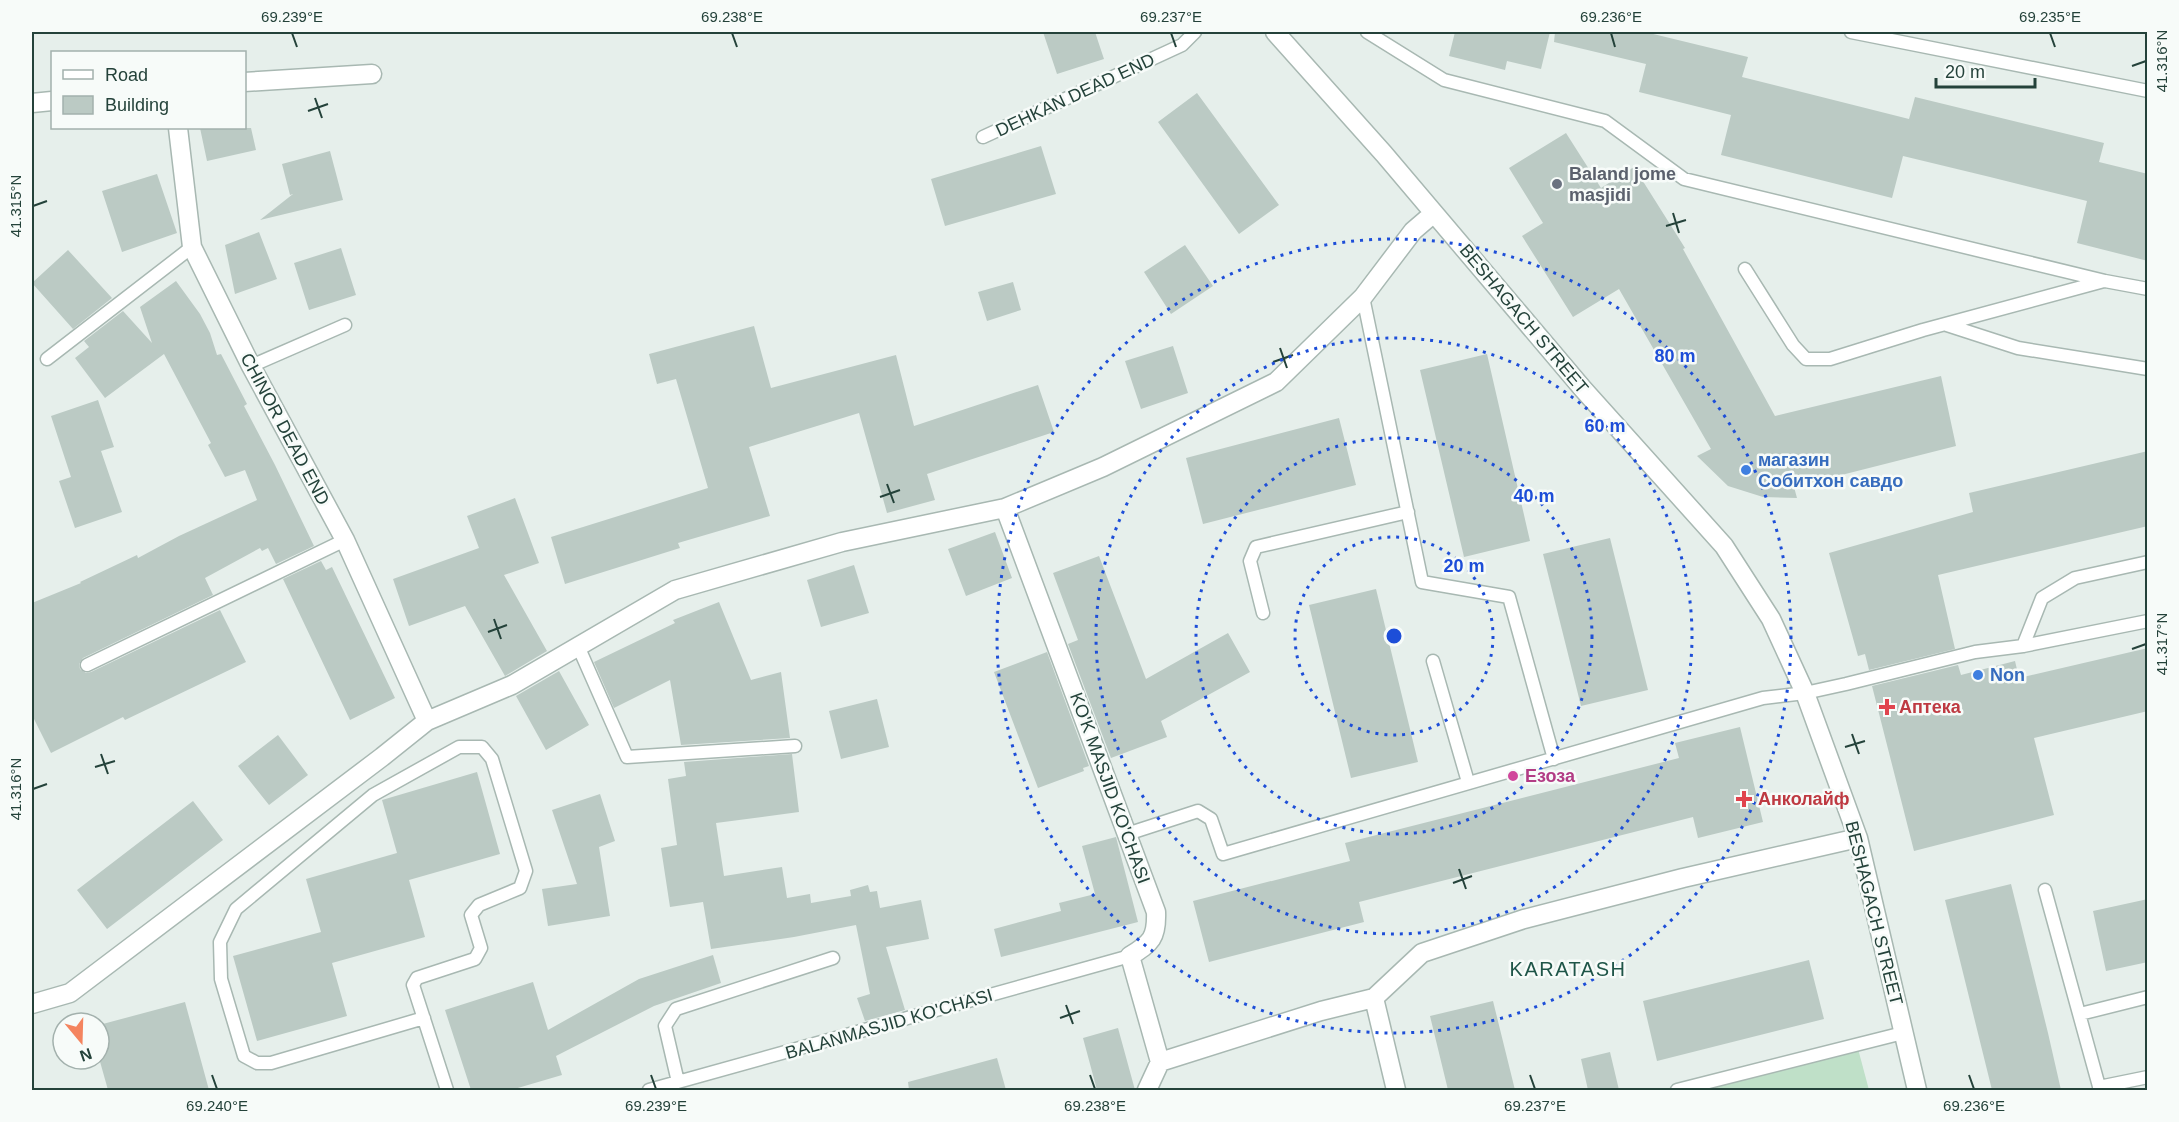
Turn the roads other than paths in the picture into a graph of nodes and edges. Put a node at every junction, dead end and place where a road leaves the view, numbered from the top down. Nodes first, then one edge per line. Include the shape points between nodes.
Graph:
1 (1195, 32) edge
2 (1275, 32) edge
3 (1367, 32) edge
4 (1851, 32) edge
5 (372, 74) dead end
6 (246, 82) edge
7 (2148, 91) edge
8 (51, 101) edge
9 (32, 103) edge
10 (178, 129) edge
11 (983, 137) dead end
12 (1434, 213) junction
13 (192, 247) junction
14 (1745, 269) dead end
15 (2105, 281) junction
16 (2148, 289) edge
17 (1362, 297) junction
18 (1946, 324) junction
19 (345, 325) dead end
20 (47, 359) dead end
21 (251, 366) junction
22 (2148, 369) edge
23 (1005, 508) junction
24 (1408, 512) junction
25 (345, 540) junction
26 (2148, 562) edge
27 (1263, 613) dead end
28 (2148, 621) edge
29 (578, 646) junction
30 (2022, 646) junction
31 (1432, 661) dead end
32 (87, 665) dead end
33 (1805, 693) junction
34 (427, 721) junction
35 (795, 746) dead end
36 (1554, 759) junction
37 (1468, 782) junction
38 (1127, 834) junction
39 (1858, 838) junction
40 (2045, 890) dead end
41 (1130, 956) junction
42 (833, 958) dead end
43 (2148, 997) edge
44 (1374, 998) junction
45 (32, 1004) edge
46 (2080, 1014) junction
47 (424, 1018) junction
48 (1903, 1033) junction
49 (1160, 1062) junction
50 (2148, 1077) edge
51 (678, 1082) junction
52 (2099, 1089) edge
53 (447, 1090) edge
54 (649, 1090) edge
55 (1147, 1090) edge
56 (1396, 1090) edge
57 (1677, 1090) edge
58 (1917, 1090) edge

1 - 11 lane, DEHKAN DEAD END via 1182,45
2 - 12 street, BESHAGACH STREET
3 - 15 lane via 1444,80 1605,121 1684,179
4 - 7 lane
5 - 6 street
8 - 9 street
10 - 13 street, CHINOR DEAD END
12 - 17 street via 1413,231
12 - 33 street, BESHAGACH STREET via 1583,390 1724,546 1771,619
13 - 20 lane
13 - 21 street, CHINOR DEAD END
14 - 18 lane via 1806,359 1830,359
15 - 16 lane
15 - 18 lane
17 - 23 street via 1276,382 1103,467
17 - 24 lane
18 - 22 lane via 2018,348
19 - 21 lane
21 - 25 street, CHINOR DEAD END
23 - 29 street via 842,542 675,590
23 - 38 street, KO'K MASJID KO'CHASI
24 - 27 lane via 1256,547 1250,561
24 - 36 lane via 1422,582 1509,597
25 - 32 lane
25 - 34 street, CHINOR DEAD END
26 - 30 lane via 2075,578 2042,598
28 - 30 lane
29 - 34 street via 512,685
29 - 35 lane via 627,757
30 - 33 lane via 1975,652
31 - 37 lane
33 - 36 lane via 1763,698
33 - 39 street, BESHAGACH STREET
34 - 45 street via 70,993
36 - 37 lane
37 - 38 lane via 1223,854 1211,819 1198,811
38 - 41 street, KO'K MASJID KO'CHASI via 1156,912 1157,930 1148,945
39 - 44 street via 1524,919 1422,953
39 - 48 street, BESHAGACH STREET
40 - 46 lane
41 - 49 street
41 - 51 lane, BALANMASJID KO'CHASI
42 - 51 lane via 676,1009 665,1026
43 - 46 lane
44 - 49 street
44 - 56 street
46 - 52 lane
47 - 47 lane via 413,985 417,978 475,959 481,948 471,915 479,904 520,888 526,871 492,759 482,747 459,747 373,795 236,909 220,942 221,979 244,1056 257,1063 271,1063
47 - 53 lane
48 - 57 lane
48 - 58 street, BESHAGACH STREET
49 - 55 street
50 - 52 lane
51 - 54 lane, BALANMASJID KO'CHASI

